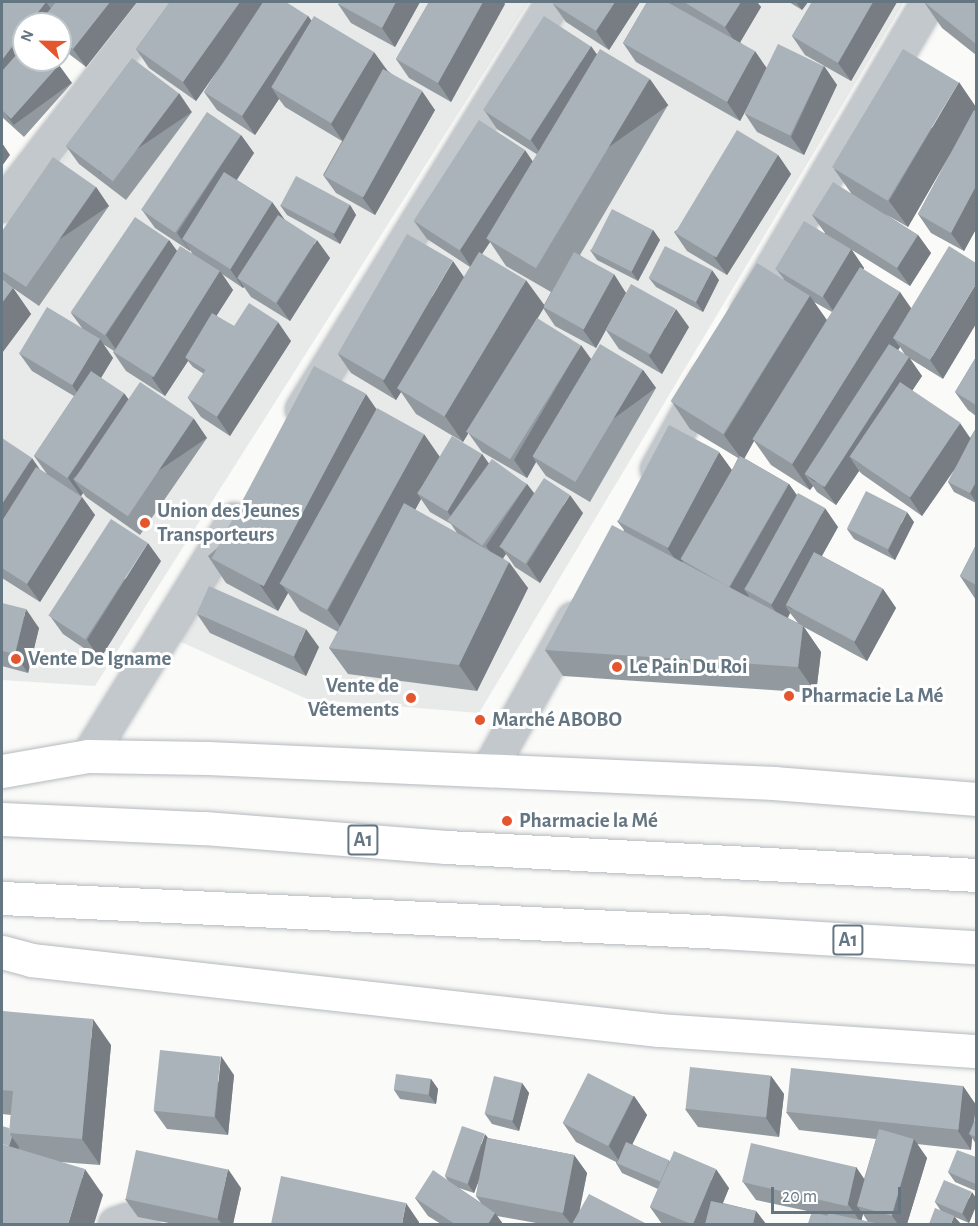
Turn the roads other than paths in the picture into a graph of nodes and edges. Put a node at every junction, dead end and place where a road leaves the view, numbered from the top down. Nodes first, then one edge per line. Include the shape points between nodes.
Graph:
1 (159, 2) edge
2 (552, 2) edge
3 (928, 2) edge
4 (2, 205) edge
5 (289, 430) edge
6 (251, 491) edge
7 (643, 493) edge
8 (586, 595) edge
9 (88, 756) junction
10 (489, 769) junction
11 (2, 771) edge
12 (976, 799) edge
13 (2, 819) edge
14 (976, 875) edge
15 (2, 898) edge
16 (976, 947) edge
17 (2, 952) edge
18 (976, 1051) edge
19 (115, 1224) edge
20 (143, 1224) edge

1 - 4 street
2 - 5 street
3 - 7 street
6 - 9 street
8 - 10 street
9 - 10 main road
9 - 11 main road
10 - 12 main road via 774,783
13 - 14 main road, A1
15 - 16 main road, A1
17 - 18 main road via 31,960 659,1030
19 - 20 street via 127,1220

